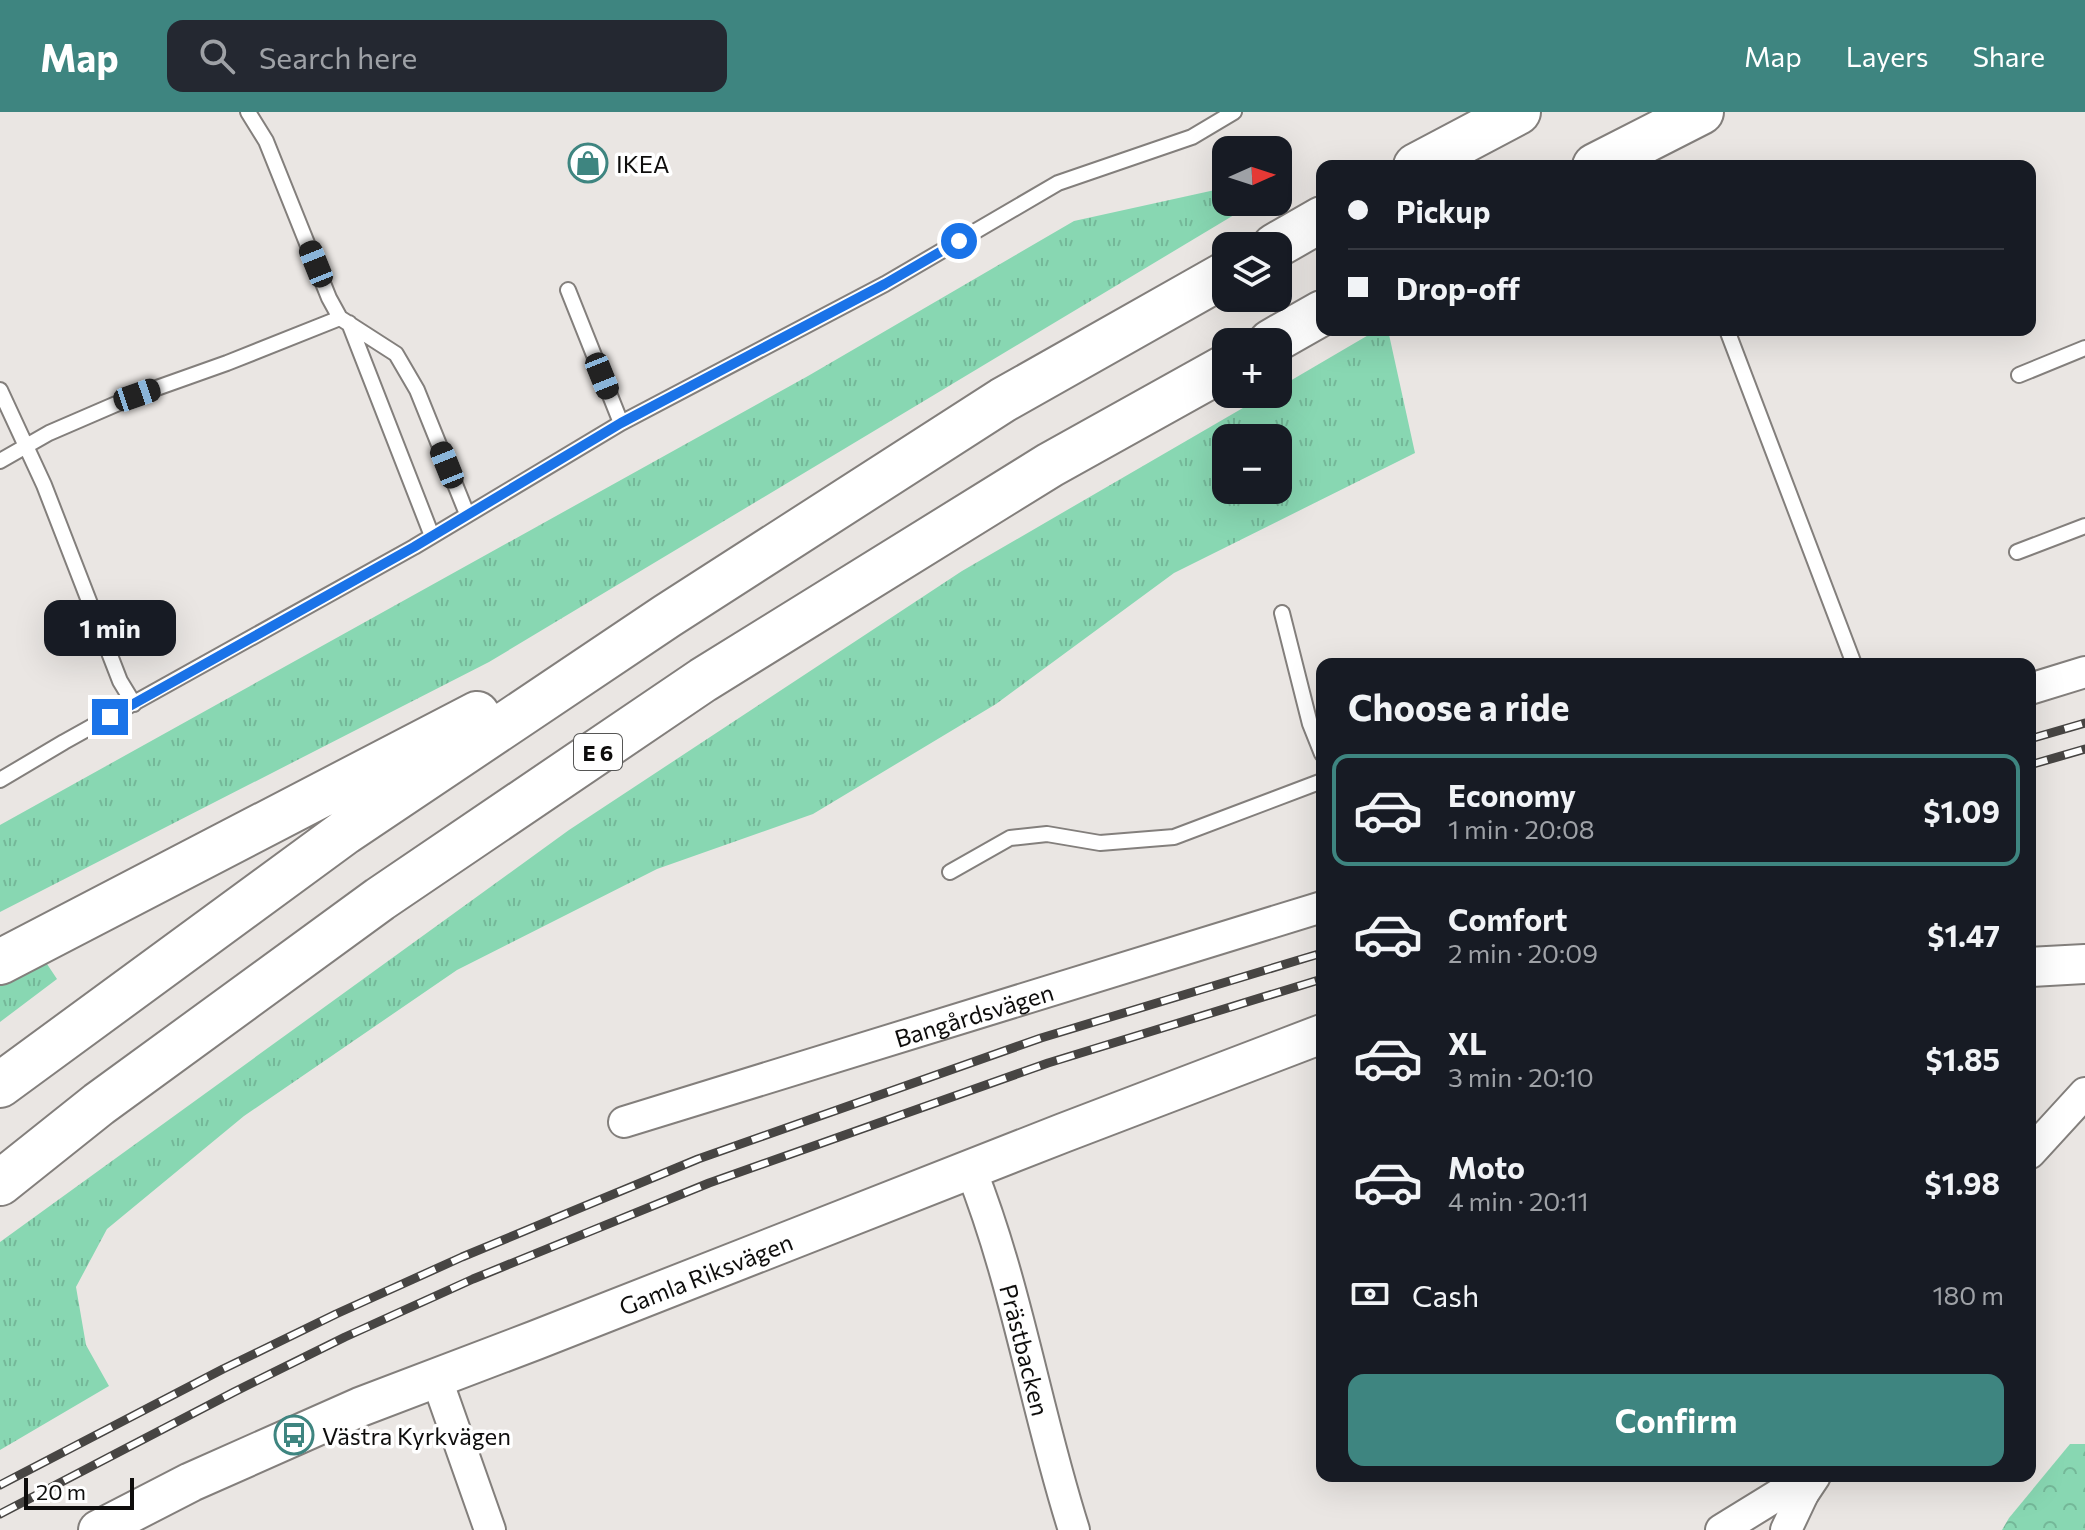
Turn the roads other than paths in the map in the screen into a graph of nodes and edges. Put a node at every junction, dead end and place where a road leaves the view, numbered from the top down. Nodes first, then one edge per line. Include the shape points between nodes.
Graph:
1 (248, 112) edge
2 (1518, 112) edge
3 (1701, 112) edge
4 (1226, 114) edge
5 (1427, 160) edge
6 (1607, 160) edge
7 (1316, 222) edge
8 (1292, 236) edge
9 (1212, 282) edge
10 (568, 290) dead end
11 (1316, 316) edge
12 (344, 320) junction
13 (1292, 330) edge
14 (1729, 336) edge
15 (2085, 348) edge
16 (1212, 375) edge
17 (2019, 375) dead end
18 (0, 390) edge
19 (621, 423) junction
20 (26, 446) junction
21 (0, 461) edge
22 (467, 514) junction
23 (2085, 526) edge
24 (432, 536) junction
25 (2017, 552) dead end
26 (1282, 613) dead end
27 (667, 616) junction
28 (1852, 658) edge
29 (2085, 672) edge
30 (2036, 687) edge
31 (134, 704) junction
32 (1316, 739) edge
33 (0, 780) edge
34 (1316, 783) edge
35 (950, 872) dead end
36 (1316, 909) edge
37 (0, 962) edge
38 (2085, 964) edge
39 (2036, 967) edge
40 (1316, 1036) edge
41 (0, 1085) edge
42 (2085, 1093) edge
43 (624, 1122) dead end
44 (2036, 1146) edge
45 (971, 1170) junction
46 (0, 1183) edge
47 (436, 1377) junction
48 (1809, 1485) edge
49 (98, 1530) edge
50 (490, 1530) edge
51 (1074, 1530) edge
52 (1721, 1530) edge
53 (1786, 1530) edge

1 - 12 lane via 266,141 329,298
2 - 5 highway
3 - 6 highway
4 - 19 lane via 1192,137 1058,183 885,284
7 - 8 highway
9 - 27 highway via 1003,400
10 - 19 lane
11 - 13 highway
12 - 20 lane via 137,395
12 - 22 lane via 396,354 417,390
12 - 24 lane
14 - 28 lane
15 - 17 lane
16 - 46 highway, E 6 via 1050,465 690,689 380,899 99,1104
18 - 20 lane
19 - 22 lane
20 - 21 lane
20 - 31 lane via 120,681
22 - 24 lane
23 - 25 lane
24 - 31 lane
26 - 32 lane
27 - 37 highway
27 - 41 highway via 345,832
29 - 30 street
31 - 33 lane
34 - 35 lane via 1174,837 1100,843 1047,834 1010,838
36 - 43 street, Bangårdsvägen
38 - 39 street
40 - 45 street, Gamla Riksvägen
42 - 44 street
45 - 47 street, Gamla Riksvägen
45 - 51 street, Prästbacken
47 - 49 street, Gamla Riksvägen via 225,1466
47 - 50 street
48 - 52 street via 1786,1490
48 - 53 street

